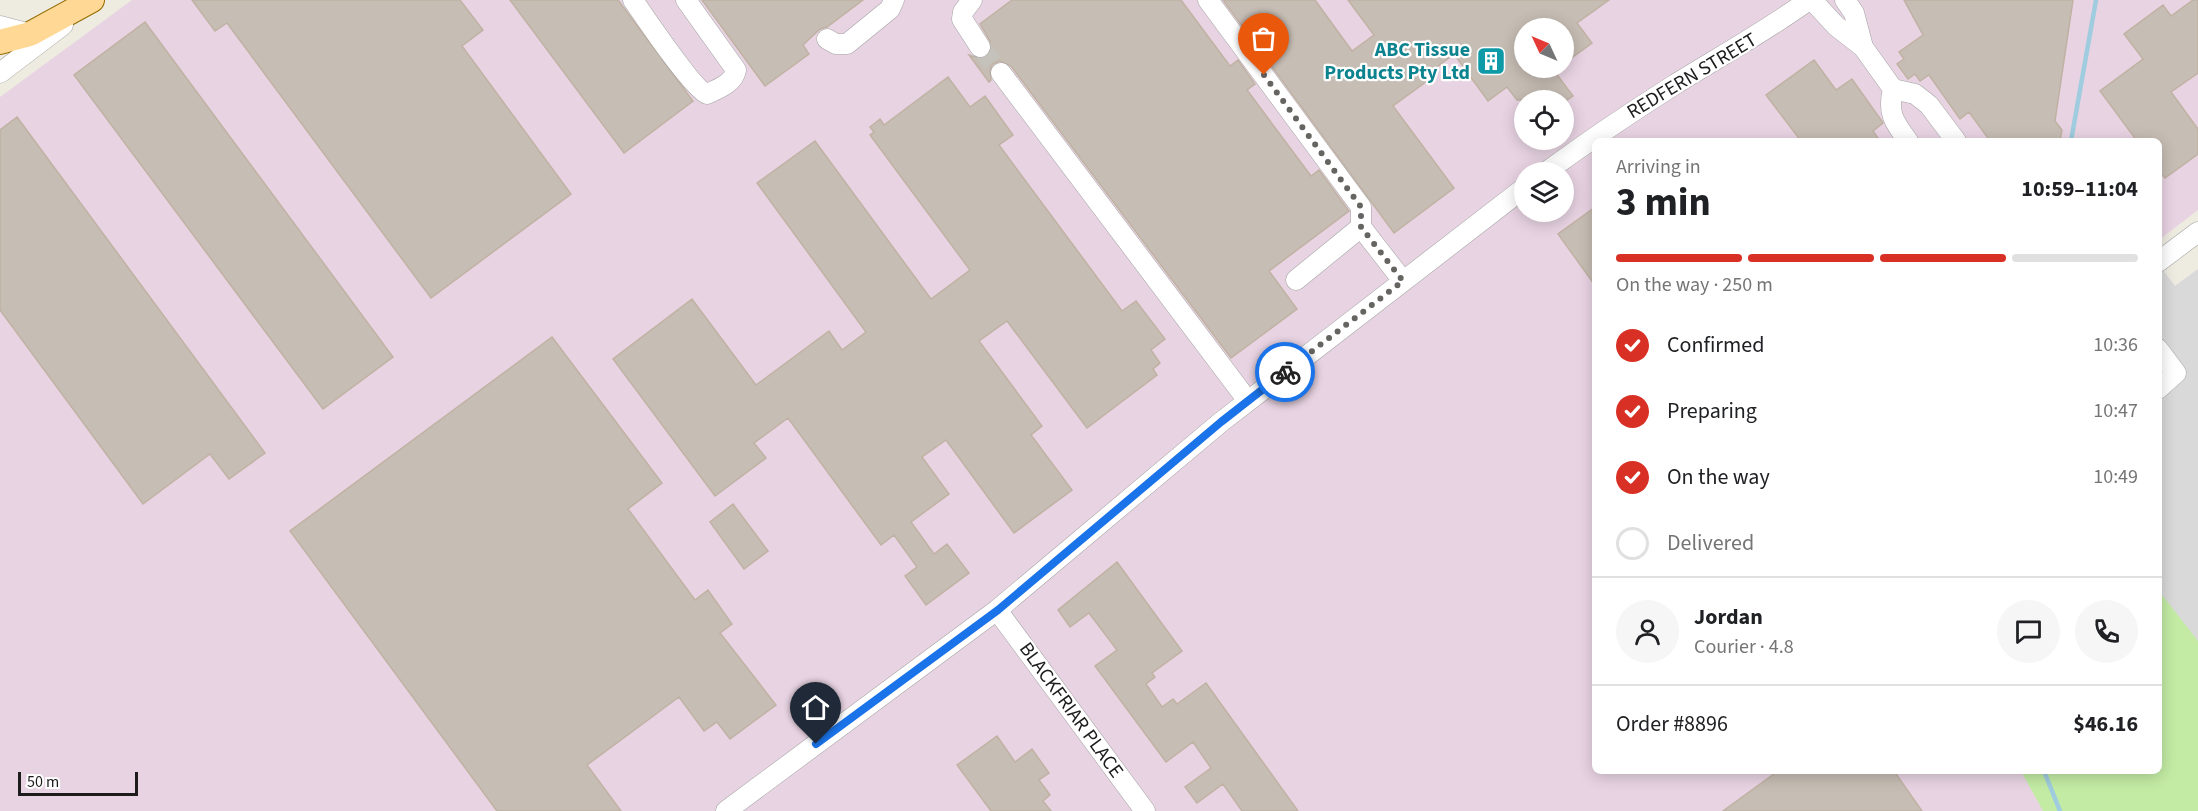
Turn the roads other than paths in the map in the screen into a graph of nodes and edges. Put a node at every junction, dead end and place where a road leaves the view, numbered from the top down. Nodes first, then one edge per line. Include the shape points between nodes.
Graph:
1 (94, 0) edge
2 (633, 0) edge
3 (686, 0) edge
4 (894, 0) edge
5 (972, 0) edge
6 (1208, 0) edge
7 (1810, 0) edge
8 (1845, 0) edge
9 (0, 26) edge
10 (30, 34) junction
11 (827, 39) dead end
12 (0, 42) edge
13 (981, 47) tunnel mouth
14 (1863, 47) junction
15 (0, 73) edge
16 (1001, 73) tunnel mouth
17 (1893, 89) junction
18 (1593, 138) edge
19 (1906, 138) edge
20 (1954, 138) edge
21 (1592, 139) edge
22 (1560, 162) edge
23 (1514, 197) edge
24 (1361, 227) junction
25 (2198, 232) edge
26 (2162, 259) edge
27 (1296, 280) dead end
28 (1403, 281) junction
29 (2162, 354) edge
30 (2162, 385) edge
31 (1248, 401) junction
32 (998, 610) junction
33 (726, 811) edge
34 (1145, 811) edge

1 - 10 main road
1 - 15 street
2 - 3 street via 701,92 707,94 731,80 736,70
4 - 11 street via 890,9 847,44
5 - 13 street via 963,19
6 - 24 street via 1361,207
7 - 14 street
7 - 18 street, REDFERN STREET via 1767,31 1675,84
8 - 14 street via 1854,13
9 - 10 street
10 - 12 main road
14 - 17 street
16 - 31 street
17 - 19 street via 1889,105 1894,123
17 - 20 street via 1915,94 1929,105
21 - 22 street, REDFERN STREET
23 - 28 street
24 - 27 street
24 - 28 street
25 - 26 street
28 - 31 street
29 - 30 street via 2176,373
31 - 32 street
32 - 33 street
32 - 34 street, BLACKFRIAR PLACE

